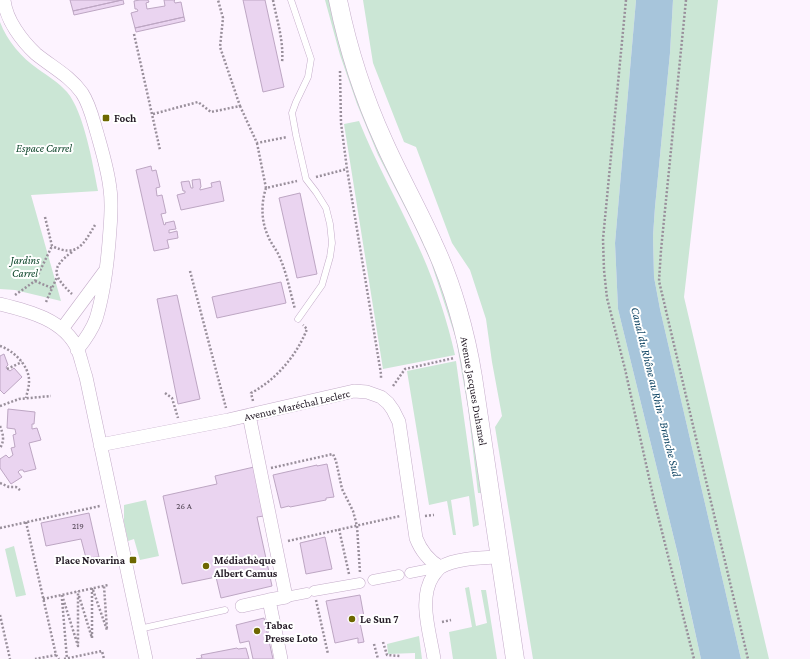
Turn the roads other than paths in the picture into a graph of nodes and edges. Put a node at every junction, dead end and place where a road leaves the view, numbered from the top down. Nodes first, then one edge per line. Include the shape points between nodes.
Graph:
1 (4, 0) edge
2 (291, 0) edge
3 (338, 0) edge
4 (106, 268) junction
5 (0, 304) edge
6 (298, 319) road end
7 (62, 329) junction
8 (77, 350) junction
9 (249, 415) junction
10 (100, 445) junction
11 (498, 557) junction
12 (440, 567) junction
13 (410, 573) dead end
14 (399, 575) dead end
15 (373, 580) dead end
16 (356, 583) road end
17 (286, 597) junction
18 (269, 600) junction
19 (242, 606) dead end
20 (225, 610) dead end
21 (139, 629) junction
22 (146, 659) edge
23 (281, 659) edge
24 (434, 659) edge
25 (514, 659) edge

1 - 4 street via 10,20 27,44 74,83 86,100 111,191
2 - 6 lane via 311,59 308,77 292,113 306,179 326,208 332,244 322,285
3 - 11 main road, Avenue Jacques Duhamel via 358,77 383,141 434,244 460,318 470,358
4 - 7 street
4 - 8 street via 96,319
5 - 7 street via 41,316
7 - 8 street
8 - 10 street via 86,377
9 - 10 street, Avenue Maréchal Leclerc
9 - 12 street, Avenue Maréchal Leclerc via 354,392 374,394 385,400 399,422 416,538 423,552
9 - 17 street
10 - 21 street
11 - 12 street via 449,563
11 - 25 main road, Avenue Jacques Duhamel
12 - 13 street
12 - 24 street via 428,586 425,604
14 - 15 street
16 - 17 street
17 - 18 street
18 - 19 street
18 - 23 street
20 - 21 lane
21 - 22 street

